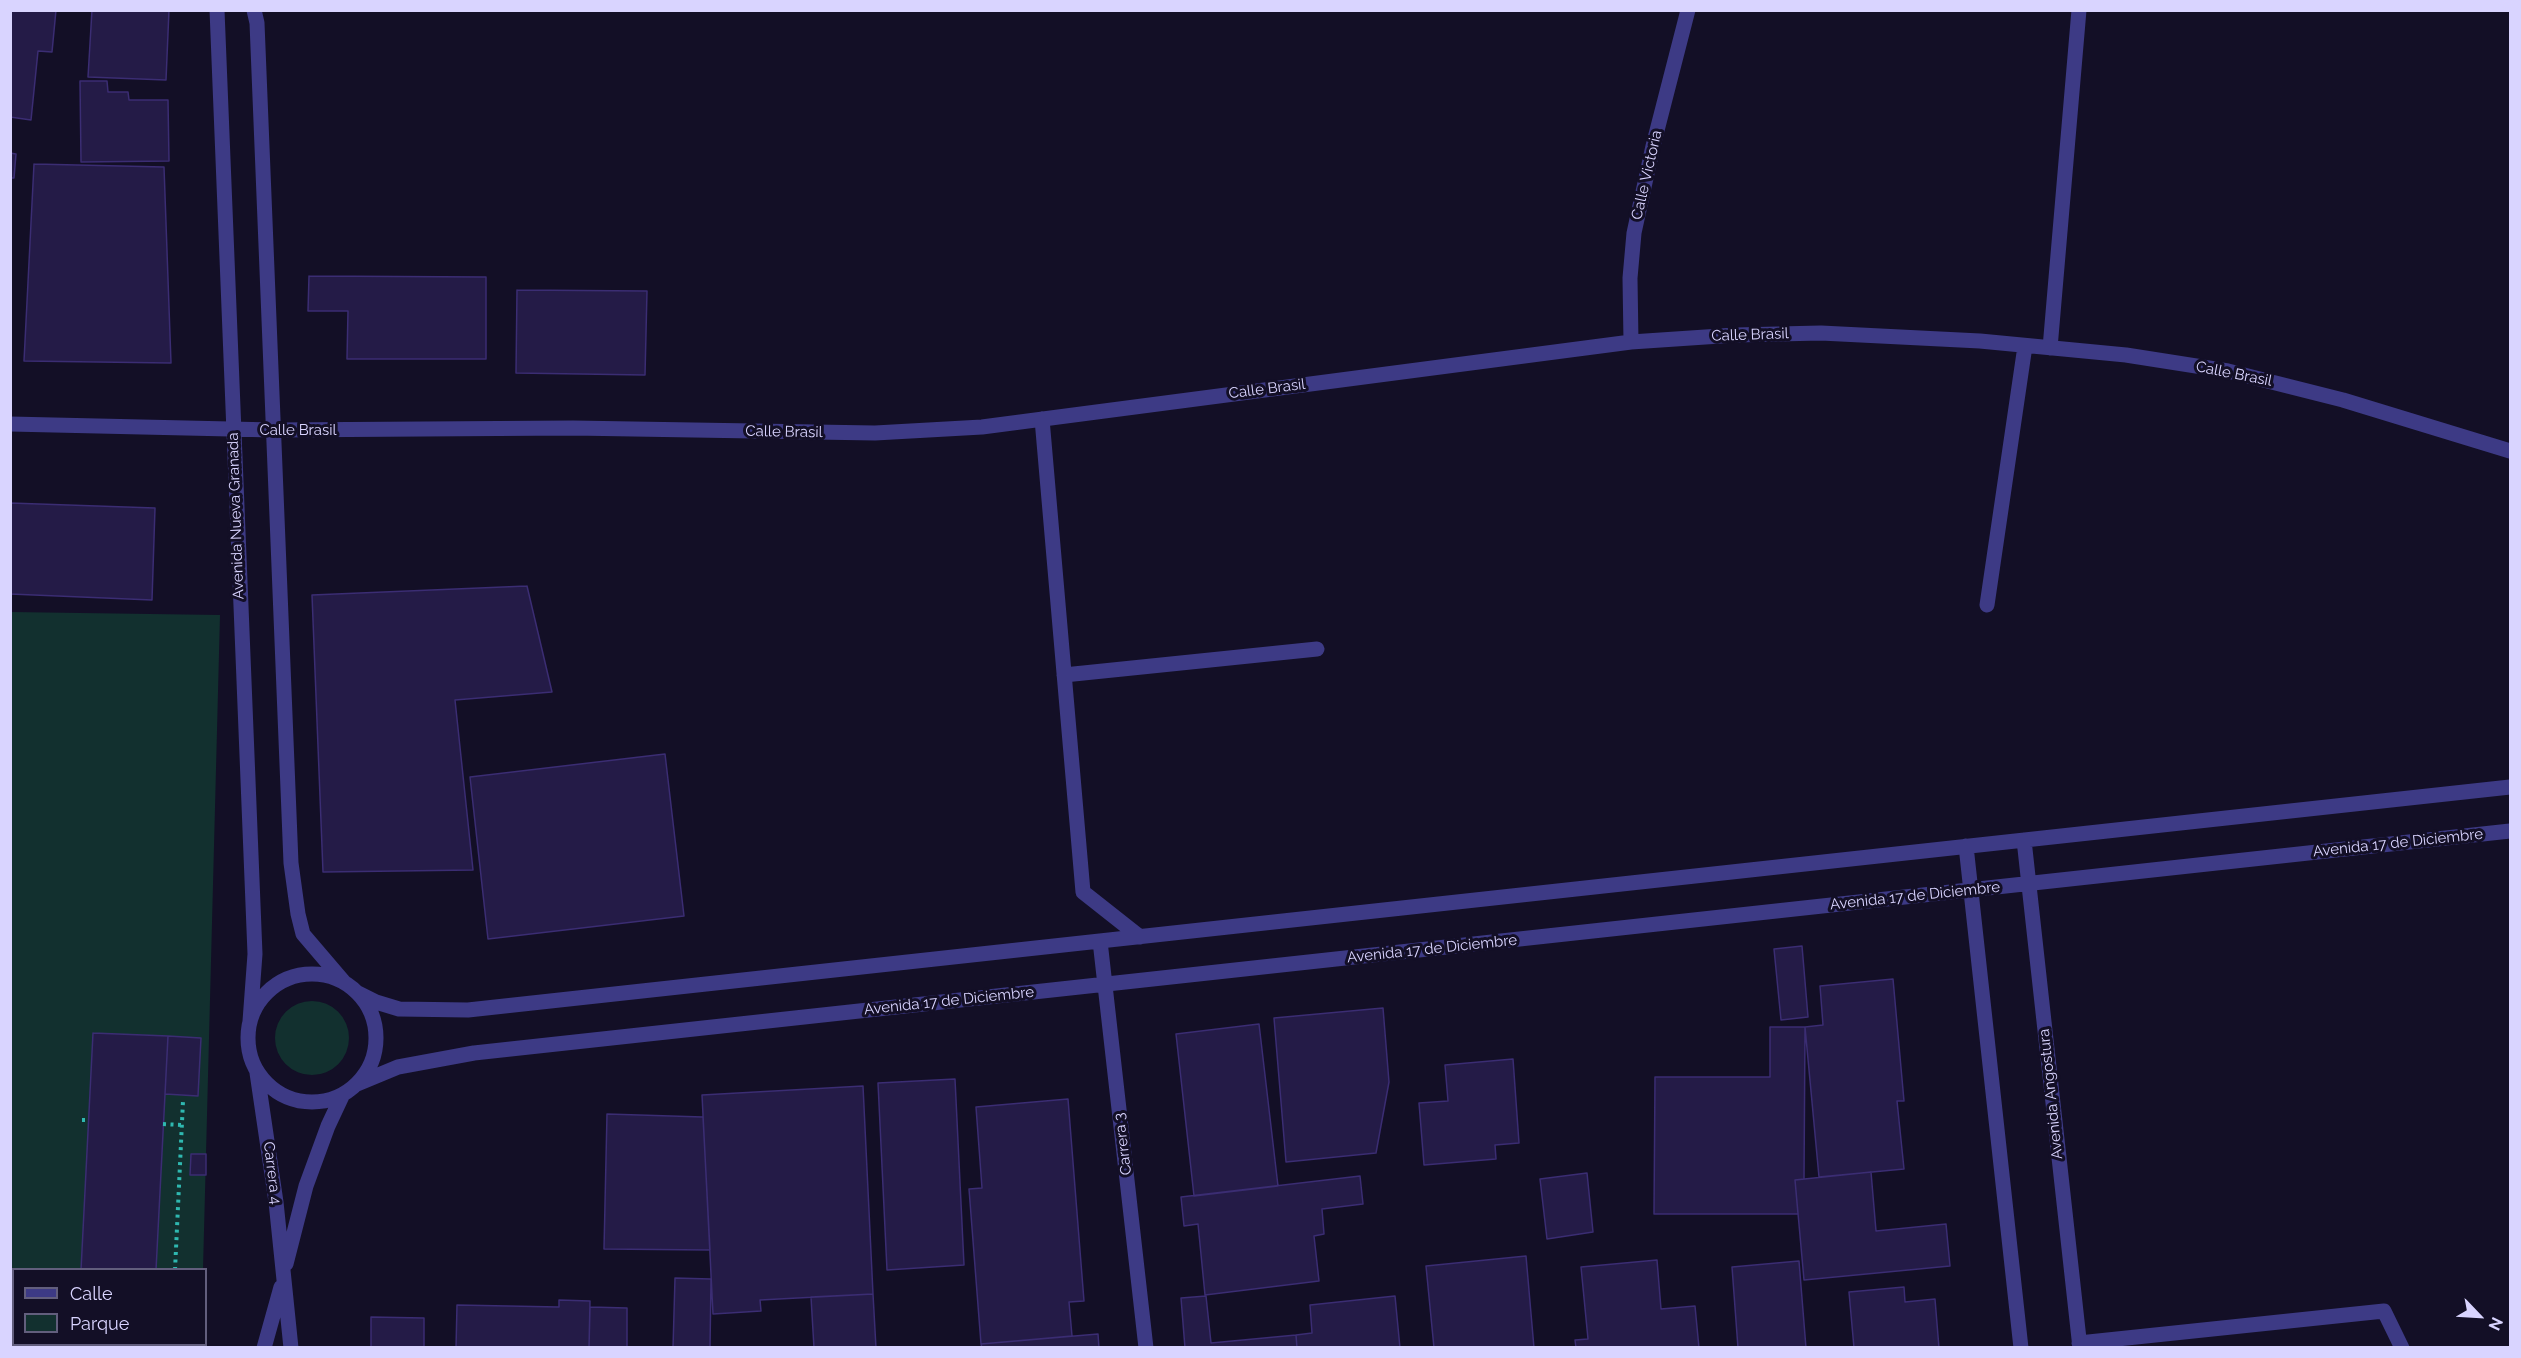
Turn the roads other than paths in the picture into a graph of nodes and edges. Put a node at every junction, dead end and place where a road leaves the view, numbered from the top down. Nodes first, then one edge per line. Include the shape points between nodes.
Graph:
1 (217, 10) edge
2 (254, 10) edge
3 (1688, 10) edge
4 (2079, 10) edge
5 (1631, 342) junction
6 (2025, 346) junction
7 (2050, 348) junction
8 (1042, 419) junction
9 (10, 424) edge
10 (232, 429) junction
11 (274, 430) junction
12 (2511, 451) edge
13 (1988, 605) dead end
14 (1317, 649) dead end
15 (1064, 675) junction
16 (2511, 787) edge
17 (2511, 831) edge
18 (2024, 840) junction
19 (1966, 846) junction
20 (2028, 883) junction
21 (1971, 890) junction
22 (1140, 936) junction
23 (1100, 941) junction
24 (344, 982) junction
25 (1105, 984) junction
26 (358, 993) junction
27 (250, 1021) junction
28 (256, 1070) junction
29 (357, 1084) junction
30 (344, 1094) junction
31 (283, 1276) junction
32 (2079, 1345) edge
33 (264, 1347) edge
34 (291, 1347) edge
35 (1146, 1347) edge
36 (2021, 1347) edge
37 (2402, 1347) edge

1 - 10 street, Avenida Nueva Granada
2 - 11 street
3 - 5 street, Calle Victoria via 1634,232
4 - 7 street
5 - 6 street, Calle Brasil via 1821,333
5 - 8 street, Calle Brasil
6 - 7 street, Calle Brasil
6 - 13 street
7 - 12 street, Calle Brasil via 2228,371
8 - 11 street, Calle Brasil via 875,433 573,428
8 - 15 street
9 - 10 street, Calle Brasil
10 - 11 street, Calle Brasil
10 - 27 street, Avenida Nueva Granada via 255,954
11 - 24 street via 291,863 303,934
14 - 15 street
15 - 22 street via 1083,892
16 - 18 street
17 - 20 street, Avenida 17 de Diciembre
18 - 19 street
18 - 20 street, Avenida Angostura
19 - 21 street
19 - 22 street
20 - 21 street, Avenida 17 de Diciembre
20 - 32 street, Avenida Angostura
21 - 25 street, Avenida 17 de Diciembre
21 - 36 street
22 - 23 street
23 - 25 street, Carrera 3
23 - 26 street via 468,1010 399,1009
24 - 26 street
24 - 27 street via 329,975 313,974 280,982 256,1006
25 - 29 street, Avenida 17 de Diciembre via 474,1053 398,1067
25 - 35 street, Carrera 3
26 - 29 street via 368,1006 376,1038 374,1055
27 - 28 street via 249,1046
28 - 30 street via 279,1094 295,1100 328,1101
28 - 31 street, Carrera 4
29 - 30 street
30 - 31 street, Carrera 4 via 306,1186
31 - 33 street
31 - 34 street, Carrera 4
32 - 37 street via 2384,1311

